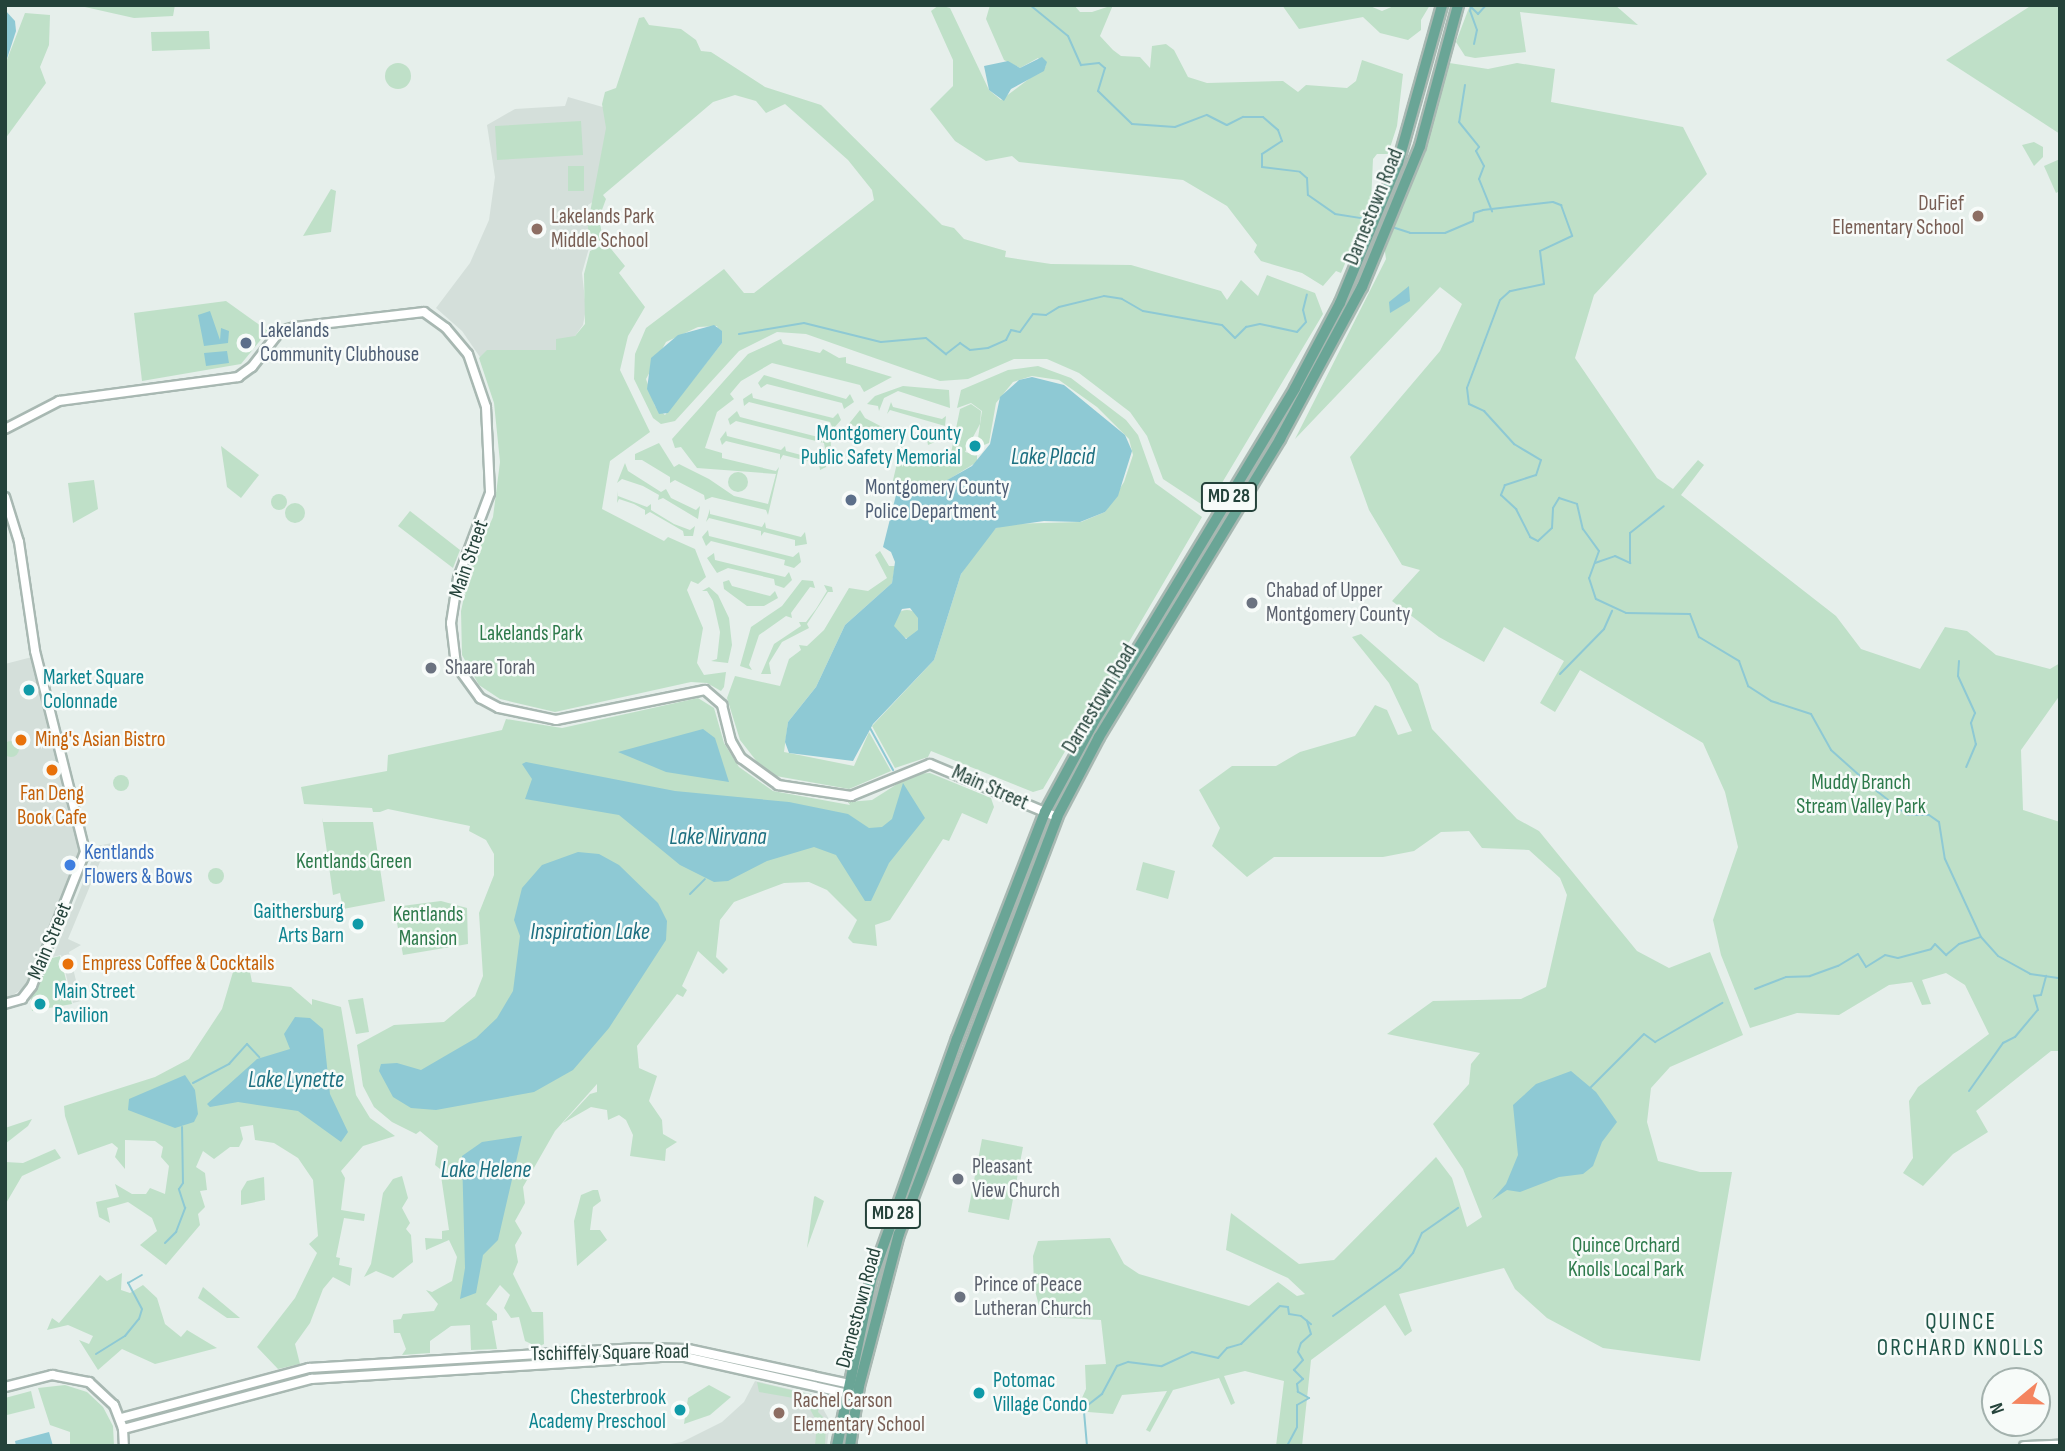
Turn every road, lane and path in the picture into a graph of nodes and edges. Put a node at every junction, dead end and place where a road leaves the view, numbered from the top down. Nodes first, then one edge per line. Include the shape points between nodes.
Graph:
1 (1442, 5) edge
2 (1458, 5) edge
3 (1383, 224) junction
4 (5, 429) edge
5 (5, 497) edge
6 (1045, 812) junction
7 (1057, 817) junction
8 (5, 1004) edge
9 (859, 1386) junction
10 (5, 1387) edge
11 (846, 1388) junction
12 (121, 1418) junction
13 (124, 1429) junction
14 (2060, 1445) edge
15 (124, 1446) edge
16 (837, 1446) edge
17 (850, 1446) edge
18 (2024, 1446) edge

1 - 3 main road, Darnestown Road / MD 28
2 - 3 main road, Darnestown Road / MD 28 via 1420,146
3 - 6 main road, Darnestown Road / MD 28 via 1295,388 1092,724
3 - 7 main road, Darnestown Road / MD 28 via 1334,345 1099,737
4 - 6 street, Main Street via 59,401 238,377 252,367 280,331 424,312 446,328 468,354 486,407 490,493 458,578 451,623 458,670 480,698 499,708 556,720 701,690 719,700 741,758 778,785 851,796 930,764
5 - 8 street, Main Street via 19,542 35,651 85,852 32,986 22,999
6 - 7 street, Main Street
6 - 11 main road, Darnestown Road / MD 28 via 896,1205 866,1298
7 - 9 main road, Darnestown Road / MD 28 via 900,1234
9 - 11 street, Tschiffely Square Road
9 - 17 main road, Darnestown Road / MD 28
10 - 12 street via 52,1375 76,1377 100,1389
11 - 12 street, Tschiffely Square Road via 688,1349 633,1348 309,1368
11 - 13 street, Tschiffely Square Road via 685,1357 658,1357 311,1379
11 - 16 main road, Darnestown Road / MD 28
12 - 13 street
13 - 15 street
14 - 18 street

